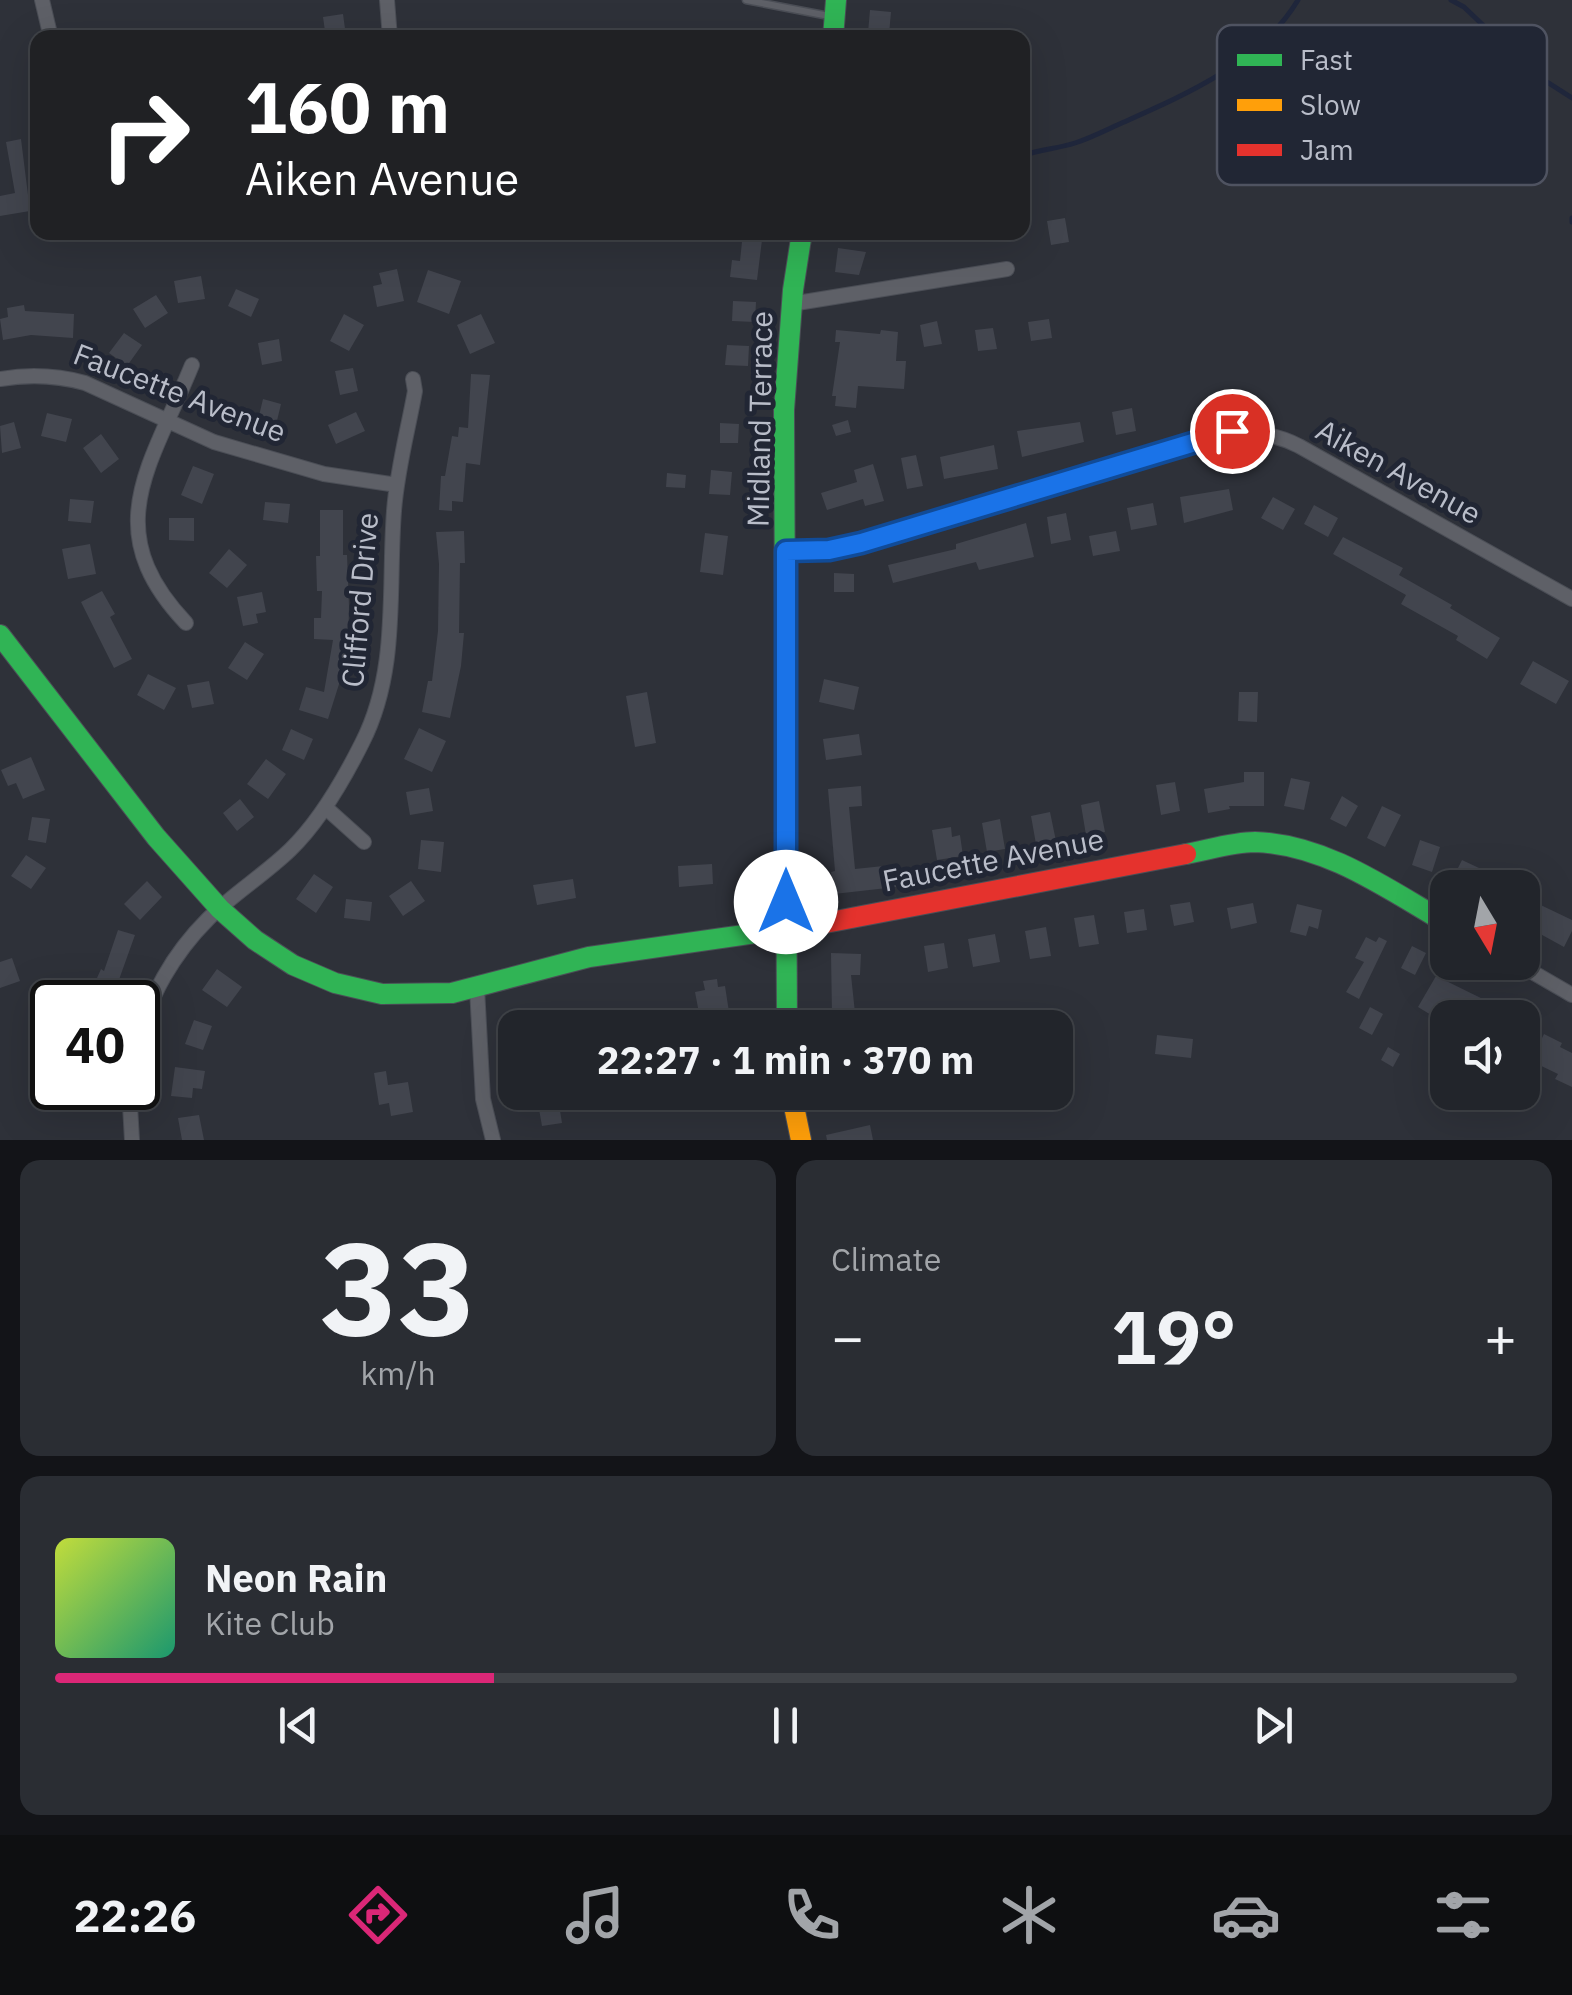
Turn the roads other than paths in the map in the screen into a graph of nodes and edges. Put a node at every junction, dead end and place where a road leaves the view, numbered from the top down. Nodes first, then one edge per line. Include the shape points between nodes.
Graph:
1 (42, 0) edge
2 (387, 0) edge
3 (746, 0) edge
4 (834, 18) edge
5 (48, 30) edge
6 (389, 30) edge
7 (801, 240) edge
8 (1007, 268) dead end
9 (791, 304) junction
10 (192, 366) dead end
11 (0, 379) edge
12 (413, 379) dead end
13 (168, 423) junction
14 (396, 485) junction
15 (786, 551) junction
16 (1572, 598) edge
17 (186, 623) dead end
18 (0, 636) edge
19 (325, 807) junction
20 (364, 842) dead end
21 (218, 910) junction
22 (1430, 914) edge
23 (786, 930) junction
24 (1540, 976) edge
25 (160, 984) edge
26 (477, 988) junction
27 (1572, 995) edge
28 (787, 1010) edge
29 (130, 1110) edge
30 (795, 1110) edge
31 (132, 1140) edge
32 (493, 1140) edge
33 (802, 1140) edge

1 - 5 street
2 - 6 street
3 - 4 lane
7 - 9 street, Midland Terrace
8 - 9 street
9 - 15 street, Midland Terrace
10 - 13 street
11 - 13 street, Faucette Avenue via 68,378
12 - 14 street, Clifford Drive
13 - 14 street, Faucette Avenue via 280,464
13 - 17 street via 141,489 136,522 150,577
14 - 19 street, Clifford Drive via 382,686 370,726
15 - 16 street, Aiken Avenue via 861,543 1198,439 1249,432 1299,446
15 - 23 street, Midland Terrace
18 - 21 street
19 - 20 street
19 - 21 street, Clifford Drive via 292,848
21 - 25 street, Clifford Drive
21 - 26 street via 267,950 334,981 411,995
22 - 23 street, Faucette Avenue via 1320,855 1250,842
23 - 26 street, Faucette Avenue via 562,962
23 - 28 street, Midland Terrace
24 - 27 street
26 - 32 street via 483,1099
29 - 31 street
30 - 33 street

